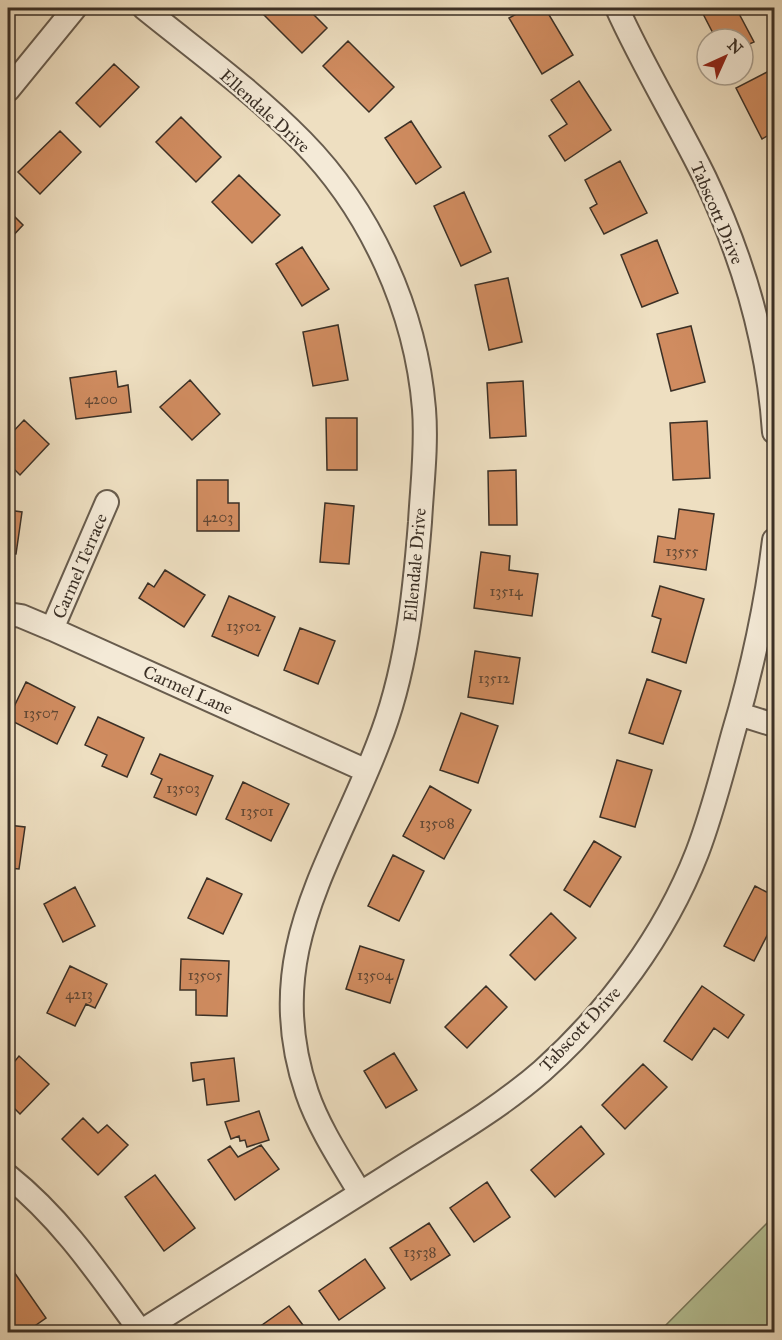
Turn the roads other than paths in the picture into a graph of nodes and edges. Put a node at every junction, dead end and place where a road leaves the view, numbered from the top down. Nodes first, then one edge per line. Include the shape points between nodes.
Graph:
1 (75, 8) edge
2 (144, 8) edge
3 (617, 8) edge
4 (8, 90) edge
5 (774, 432) edge
6 (107, 502) dead end
7 (774, 540) edge
8 (8, 614) edge
9 (52, 629) junction
10 (739, 714) junction
11 (774, 725) edge
12 (367, 771) junction
13 (8, 1176) edge
14 (360, 1193) junction
15 (141, 1332) edge

1 - 4 street
2 - 12 street, Ellendale Drive via 279,118 339,184 388,270 407,320 424,408 417,560 409,631 397,687
3 - 5 street, Tabscott Drive via 705,178 731,238 761,339
6 - 9 street, Carmel Terrace
7 - 10 street, Tabscott Drive via 767,597
8 - 9 street, Carmel Lane
9 - 12 street, Carmel Lane
10 - 11 street
10 - 14 street, Tabscott Drive via 696,855 657,931 615,993 570,1044 500,1104
12 - 14 street, Ellendale Drive via 306,910 292,982 292,1025 308,1095
13 - 15 street via 46,1209 79,1246
14 - 15 street, Tabscott Drive

